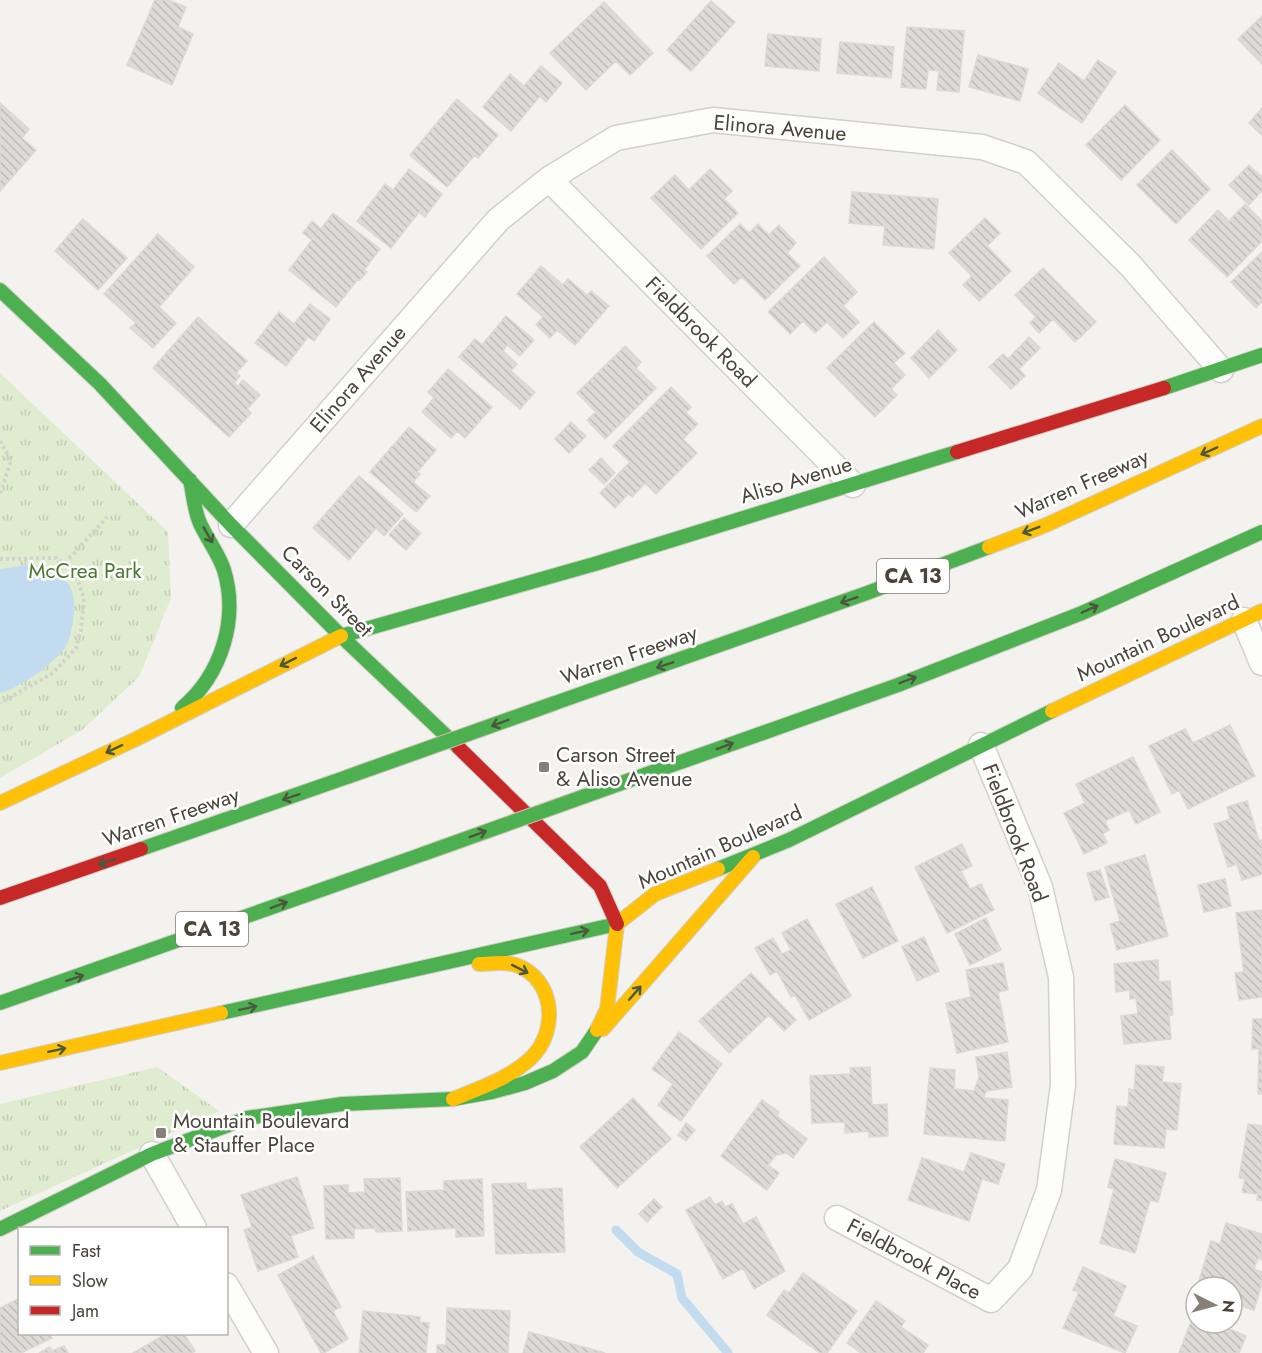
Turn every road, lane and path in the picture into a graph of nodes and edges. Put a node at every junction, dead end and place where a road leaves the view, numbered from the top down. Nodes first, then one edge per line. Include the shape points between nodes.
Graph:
1 (549, 179) junction
2 (0, 290) edge
3 (1262, 355) edge
4 (1221, 370) junction
5 (1262, 426) edge
6 (0, 441) edge
7 (190, 480) junction
8 (853, 485) junction
9 (0, 494) edge
10 (109, 515) dead end
11 (231, 525) junction
12 (1262, 532) edge
13 (0, 559) edge
14 (65, 562) junction
15 (1253, 616) edge
16 (341, 636) junction
17 (1262, 663) edge
18 (0, 703) edge
19 (136, 738) junction
20 (981, 745) junction
21 (0, 803) edge
22 (757, 853) junction
23 (0, 898) edge
24 (617, 924) junction
25 (441, 965) junction
26 (0, 1003) edge
27 (582, 1052) junction
28 (0, 1063) edge
29 (453, 1100) junction
30 (152, 1154) junction
31 (837, 1218) dead end
32 (193, 1227) edge
33 (0, 1229) edge
34 (228, 1288) edge
35 (991, 1300) joint
36 (266, 1353) edge

1 - 4 street, Elinora Avenue via 616,138 713,120 982,147 1026,162 1130,265
1 - 8 street, Fieldbrook Road
1 - 11 street, Elinora Avenue via 498,220
2 - 7 main road, Carson Street via 100,384
3 - 4 main road, Aliso Avenue
4 - 8 main road, Aliso Avenue
5 -> 23 main road, Warren Freeway / CA 13, bridge via 1046,525 856,597
6 - 9 path via 11,461
7 - 11 main road, Carson Street
7 -> 19 main road via 199,520 225,573 227,628 220,656 193,701
8 - 16 main road, Aliso Avenue
10 - 14 path
11 - 16 main road, Carson Street
26 -> 12 main road, CA 13, bridge via 897,685 1082,613
13 - 14 path via 56,558
14 - 18 path via 75,572 84,598 76,648 53,673
15 - 17 street
15 - 20 main road, Mountain Boulevard
16 -> 19 main road, Aliso Avenue
16 - 24 main road, Carson Street via 600,886
19 -> 21 main road
20 - 22 main road, Mountain Boulevard
20 - 35 street, Fieldbrook Road via 1040,887 1061,977 1063,1085 1048,1190 1020,1269
22 - 24 main road, Mountain Boulevard via 655,894
27 -> 22 main road
25 -> 24 main road
24 - 27 main road via 607,1009
28 -> 25 main road
25 -> 29 main road via 516,965 539,982 548,997 547,1029 533,1057
27 - 29 main road via 525,1083
29 - 30 main road via 342,1104 247,1118
30 - 32 street
30 - 33 main road
31 - 35 street, Fieldbrook Place
34 - 36 street

